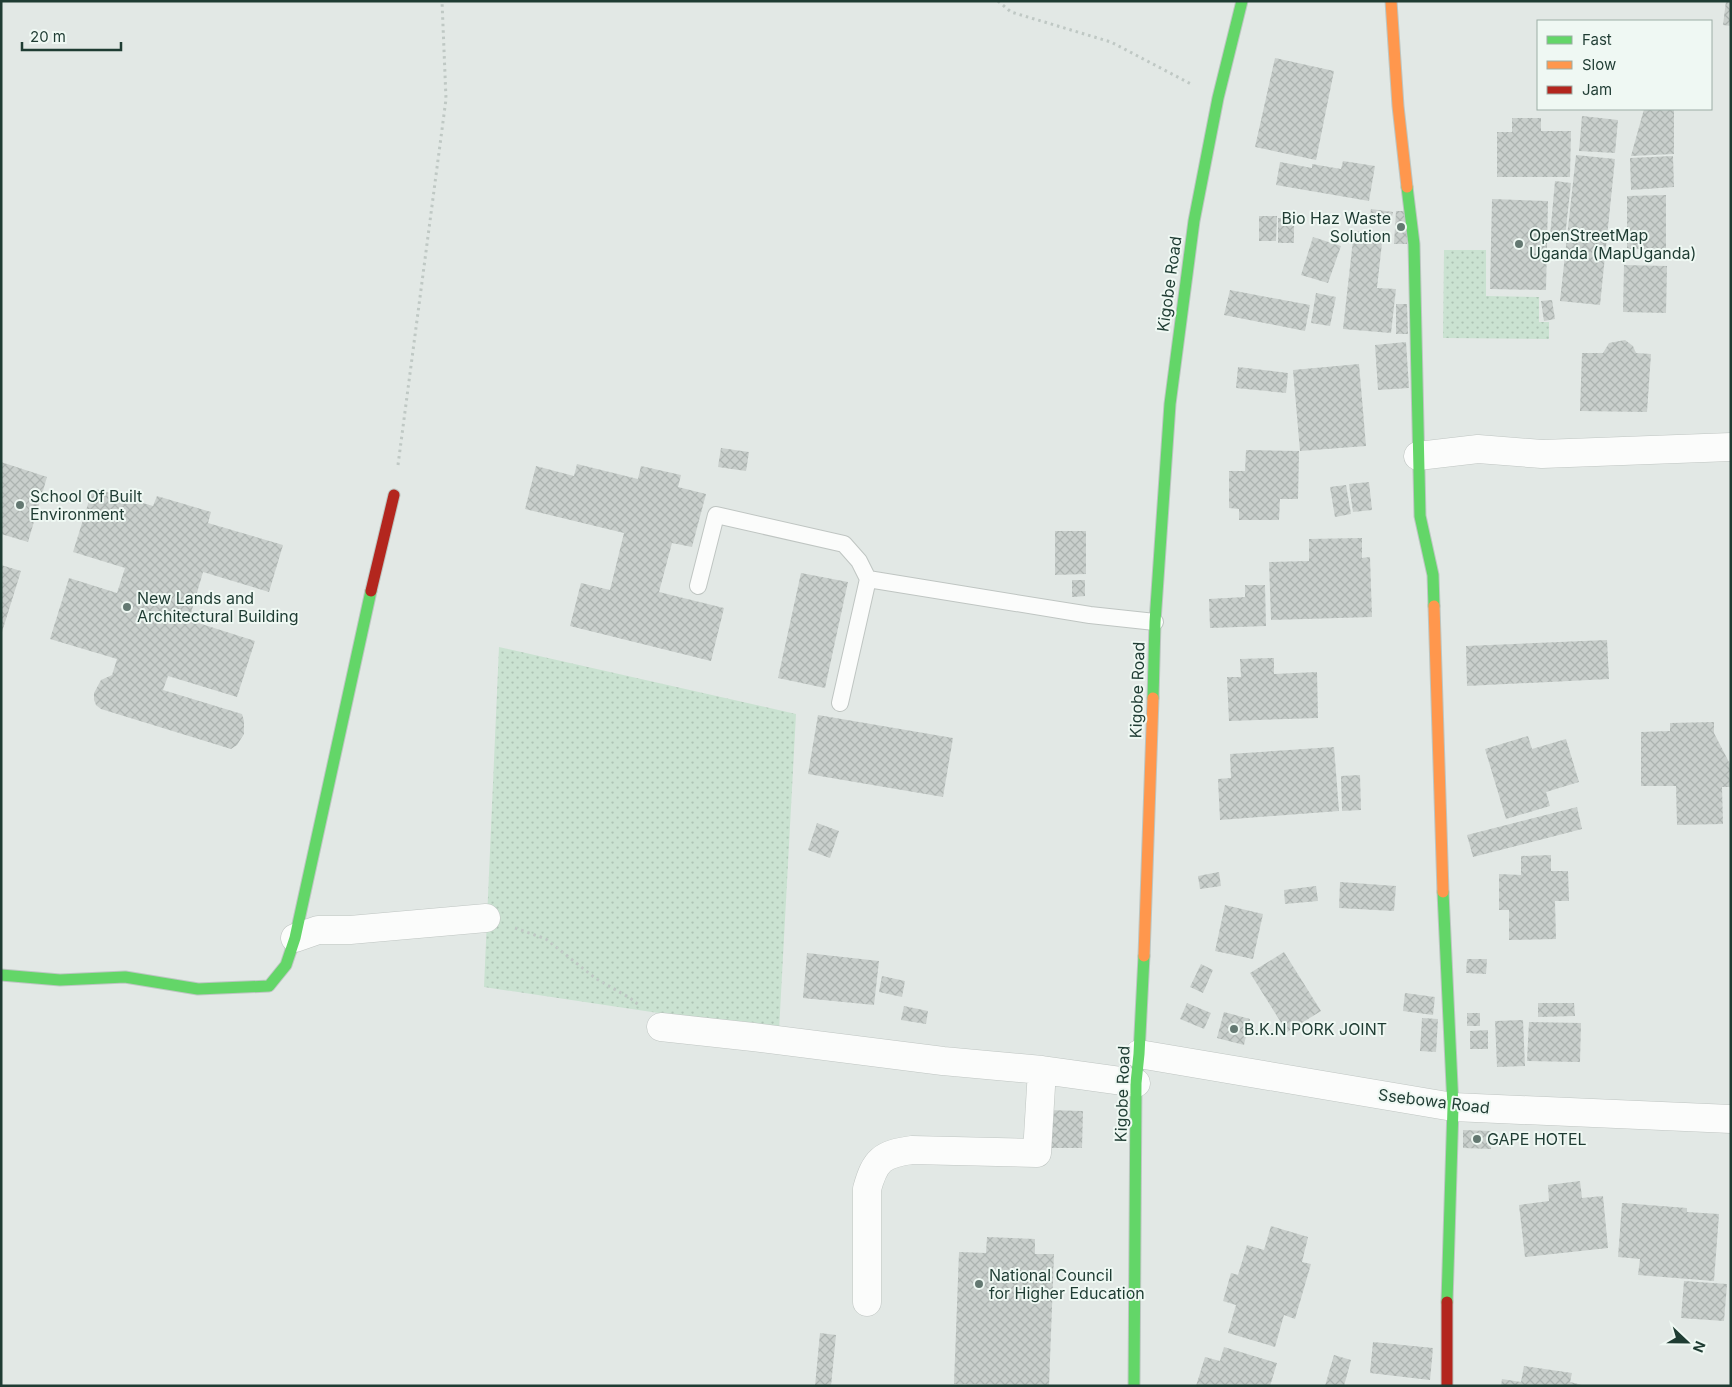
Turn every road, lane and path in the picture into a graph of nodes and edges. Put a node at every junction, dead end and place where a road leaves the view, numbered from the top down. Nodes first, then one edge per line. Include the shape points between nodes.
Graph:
1 (442, 1) edge
2 (998, 1) edge
3 (1242, 1) edge
4 (1391, 1) edge
5 (1218, 98) junction
6 (1731, 447) edge
7 (1418, 456) junction
8 (394, 495) joint
9 (868, 579) junction
10 (698, 586) dead end
11 (1155, 622) junction
12 (840, 703) dead end
13 (486, 918) joint
14 (295, 938) junction
15 (1, 975) edge
16 (661, 1027) joint
17 (1139, 1054) junction
18 (1042, 1070) junction
19 (1136, 1083) junction
20 (1453, 1107) junction
21 (1731, 1119) edge
22 (868, 1302) dead end
23 (1134, 1386) edge
24 (1447, 1386) edge

1 - 8 path via 446,99
2 - 5 path via 1011,12 1111,42
3 - 5 street, Kigobe Road
4 - 7 street via 1398,106 1414,244
5 - 11 street, Kigobe Road via 1194,221 1171,394
6 - 7 street via 1542,454 1478,449
7 - 20 street via 1420,516 1433,574
8 - 14 street
9 - 10 lane via 859,561 844,544 716,515
9 - 11 lane via 1090,615
9 - 12 lane
11 - 17 street, Kigobe Road
13 - 14 street via 318,930
13 - 16 path via 546,939 595,978 630,998
14 - 15 street via 286,966 269,986 198,989 125,977 60,980
16 - 18 street via 943,1062
17 - 19 street, Kigobe Road
17 - 20 street, Ssebowa Road
18 - 19 street
18 - 22 street via 1038,1153 912,1150 882,1158 872,1171 867,1189
19 - 23 street, Kigobe Road
20 - 21 street, Ssebowa Road
20 - 24 street

